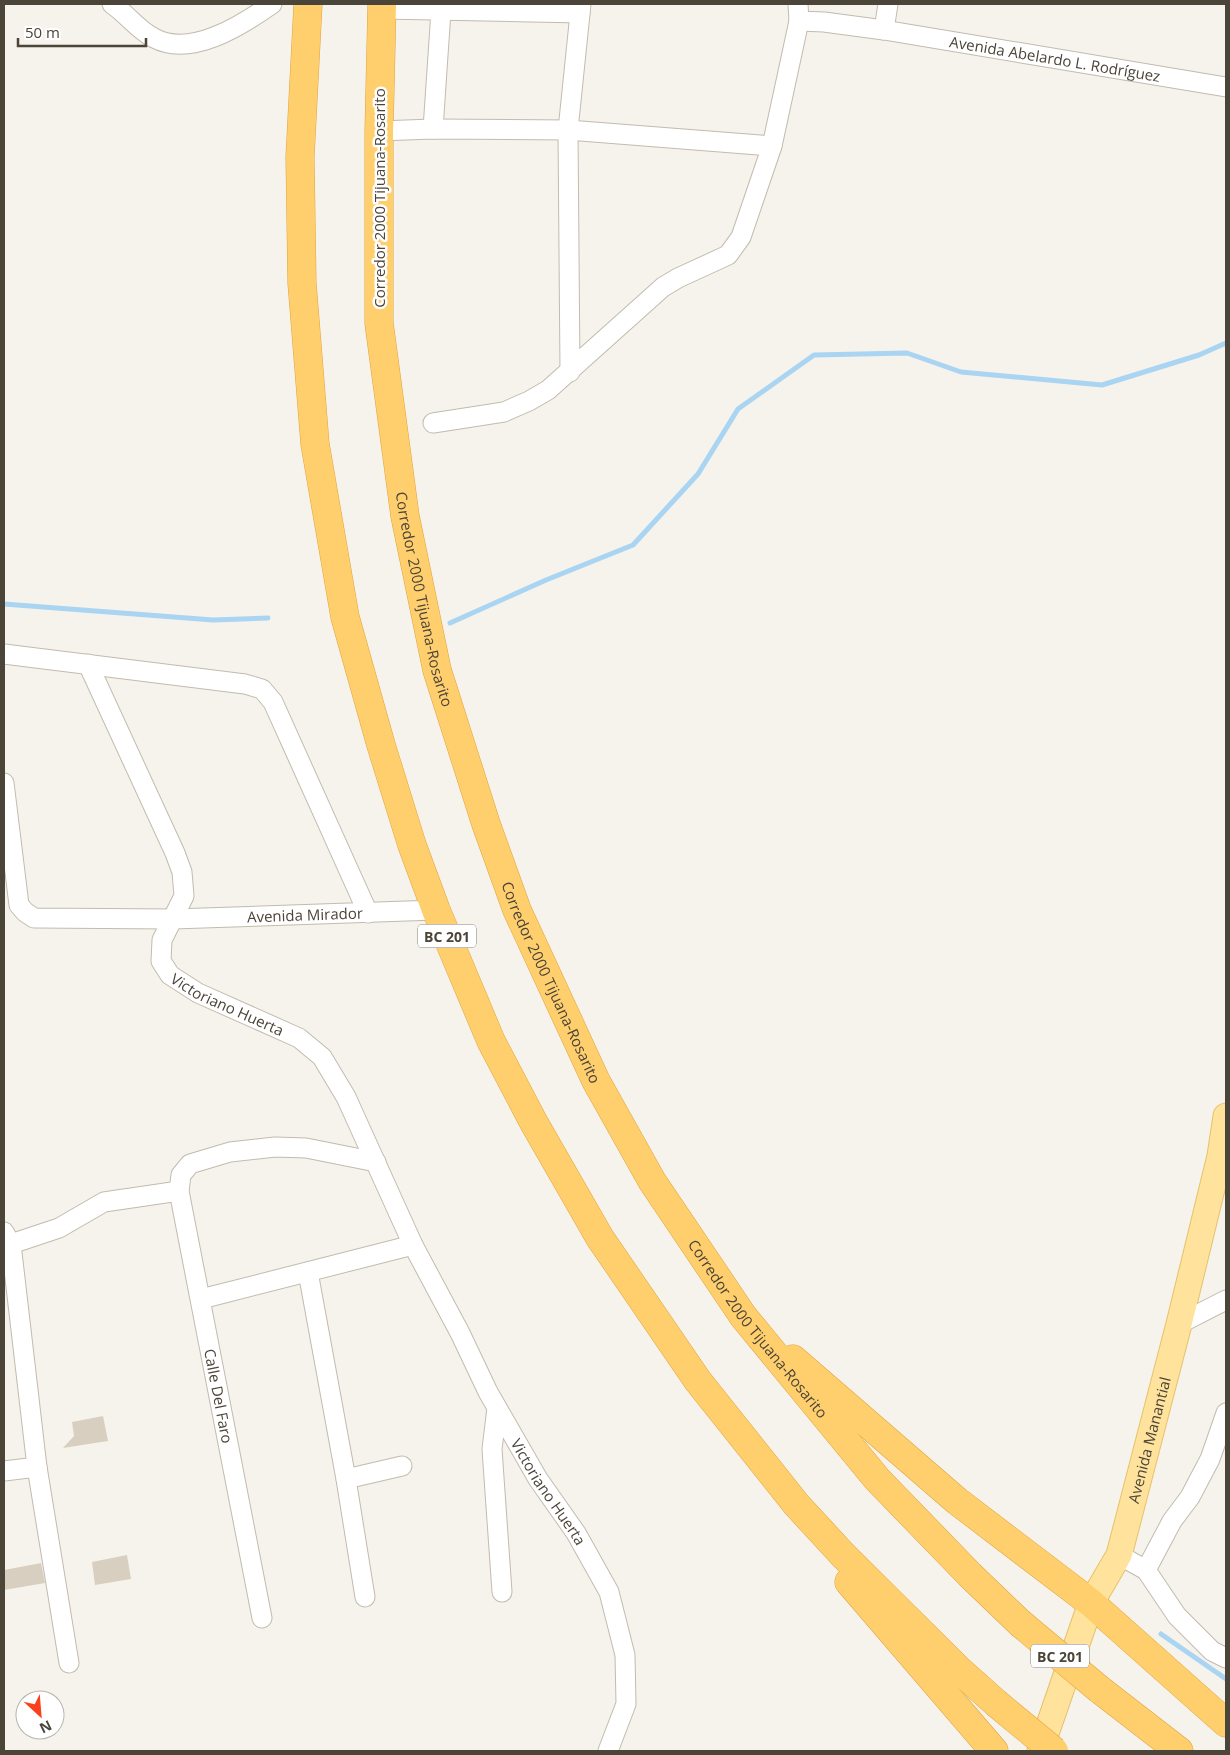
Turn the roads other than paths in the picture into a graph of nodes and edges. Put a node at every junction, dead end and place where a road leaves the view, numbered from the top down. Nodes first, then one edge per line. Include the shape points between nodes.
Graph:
1 (112, 4) edge
2 (272, 4) edge
3 (308, 4) edge
4 (888, 4) edge
5 (382, 7) edge
6 (581, 9) edge
7 (441, 11) junction
8 (798, 12) edge
9 (884, 30) junction
10 (1226, 87) edge
11 (432, 129) junction
12 (568, 130) junction
13 (379, 131) junction
14 (772, 146) junction
15 (570, 372) junction
16 (433, 423) dead end
17 (4, 654) edge
18 (88, 664) junction
19 (4, 783) edge
20 (436, 910) junction
21 (368, 913) junction
22 (173, 919) junction
23 (1226, 1116) edge
24 (1223, 1156) edge
25 (376, 1162) junction
26 (180, 1182) junction
27 (7, 1238) edge
28 (413, 1245) junction
29 (308, 1272) junction
30 (200, 1299) junction
31 (1226, 1300) edge
32 (743, 1316) junction
33 (1179, 1324) junction
34 (497, 1408) junction
35 (1226, 1413) edge
36 (402, 1466) dead end
37 (37, 1467) junction
38 (4, 1471) edge
39 (346, 1478) junction
40 (796, 1504) junction
41 (1119, 1555) junction
42 (1146, 1570) junction
43 (502, 1592) dead end
44 (365, 1598) dead end
45 (1091, 1603) junction
46 (262, 1618) dead end
47 (1226, 1658) edge
48 (69, 1663) dead end
49 (1226, 1723) edge
50 (608, 1751) edge
51 (994, 1751) edge
52 (1040, 1751) edge
53 (1054, 1751) edge
54 (1179, 1751) edge

1 - 2 street via 154,38 174,45 200,42 238,26
3 - 20 highway, BC 201 via 300,196 302,284 315,444 345,617 412,845
4 - 9 street
5 - 7 street
5 - 13 highway, Corredor 2000 Tijuana-Rosarito / BC 201
6 - 7 street
6 - 12 street
7 - 11 street
8 - 9 street, Avenida Abelardo L. Rodríguez via 824,22
8 - 14 street
9 - 10 street, Avenida Abelardo L. Rodríguez
11 - 12 street
11 - 13 street
12 - 14 street
12 - 15 street
13 - 32 highway, Corredor 2000 Tijuana-Rosarito / BC 201 via 379,323 405,516 437,670 462,752 517,910 596,1081 652,1181
14 - 15 street via 741,237 728,254 663,287
15 - 16 street via 548,390 504,412
17 - 18 street
18 - 21 street via 245,684 262,689 273,702
18 - 22 street, Victoriano Huerta via 182,872 184,896
19 - 22 street via 19,905 25,912 34,918
20 - 21 street, Avenida Mirador
20 - 40 highway, BC 201 via 490,1041 600,1238 698,1381
21 - 22 street, Avenida Mirador
22 - 25 street, Victoriano Huerta via 162,940 161,961 170,975 198,994 299,1038 322,1057 346,1097
23 - 24 main road, Avenida Manantial
24 - 33 main road, Avenida Manantial
25 - 26 street via 306,1148 275,1146 230,1152 190,1164
25 - 28 street, Victoriano Huerta
26 - 27 street via 104,1202 59,1228
26 - 30 street, Calle Del Faro
27 - 37 street
28 - 29 street
28 - 34 street, Victoriano Huerta
29 - 30 street
29 - 39 street
30 - 46 street, Calle Del Faro
31 - 33 street
32 - 45 highway via 957,1501
32 - 54 highway, Corredor 2000 Tijuana-Rosarito / BC 201, bridge via 877,1479 970,1575 1020,1623
33 - 41 main road, Avenida Manantial
34 - 43 street via 492,1449
34 - 50 street, Victoriano Huerta via 609,1592 626,1655 626,1704
35 - 42 street via 1210,1459
36 - 39 street
37 - 38 street
37 - 48 street
39 - 44 street
40 - 51 highway via 857,1594
40 - 53 highway, BC 201, bridge via 958,1669
41 - 42 street
41 - 45 main road, Avenida Manantial
42 - 47 street via 1177,1616 1212,1651
45 - 49 highway
45 - 52 main road, Avenida Manantial

